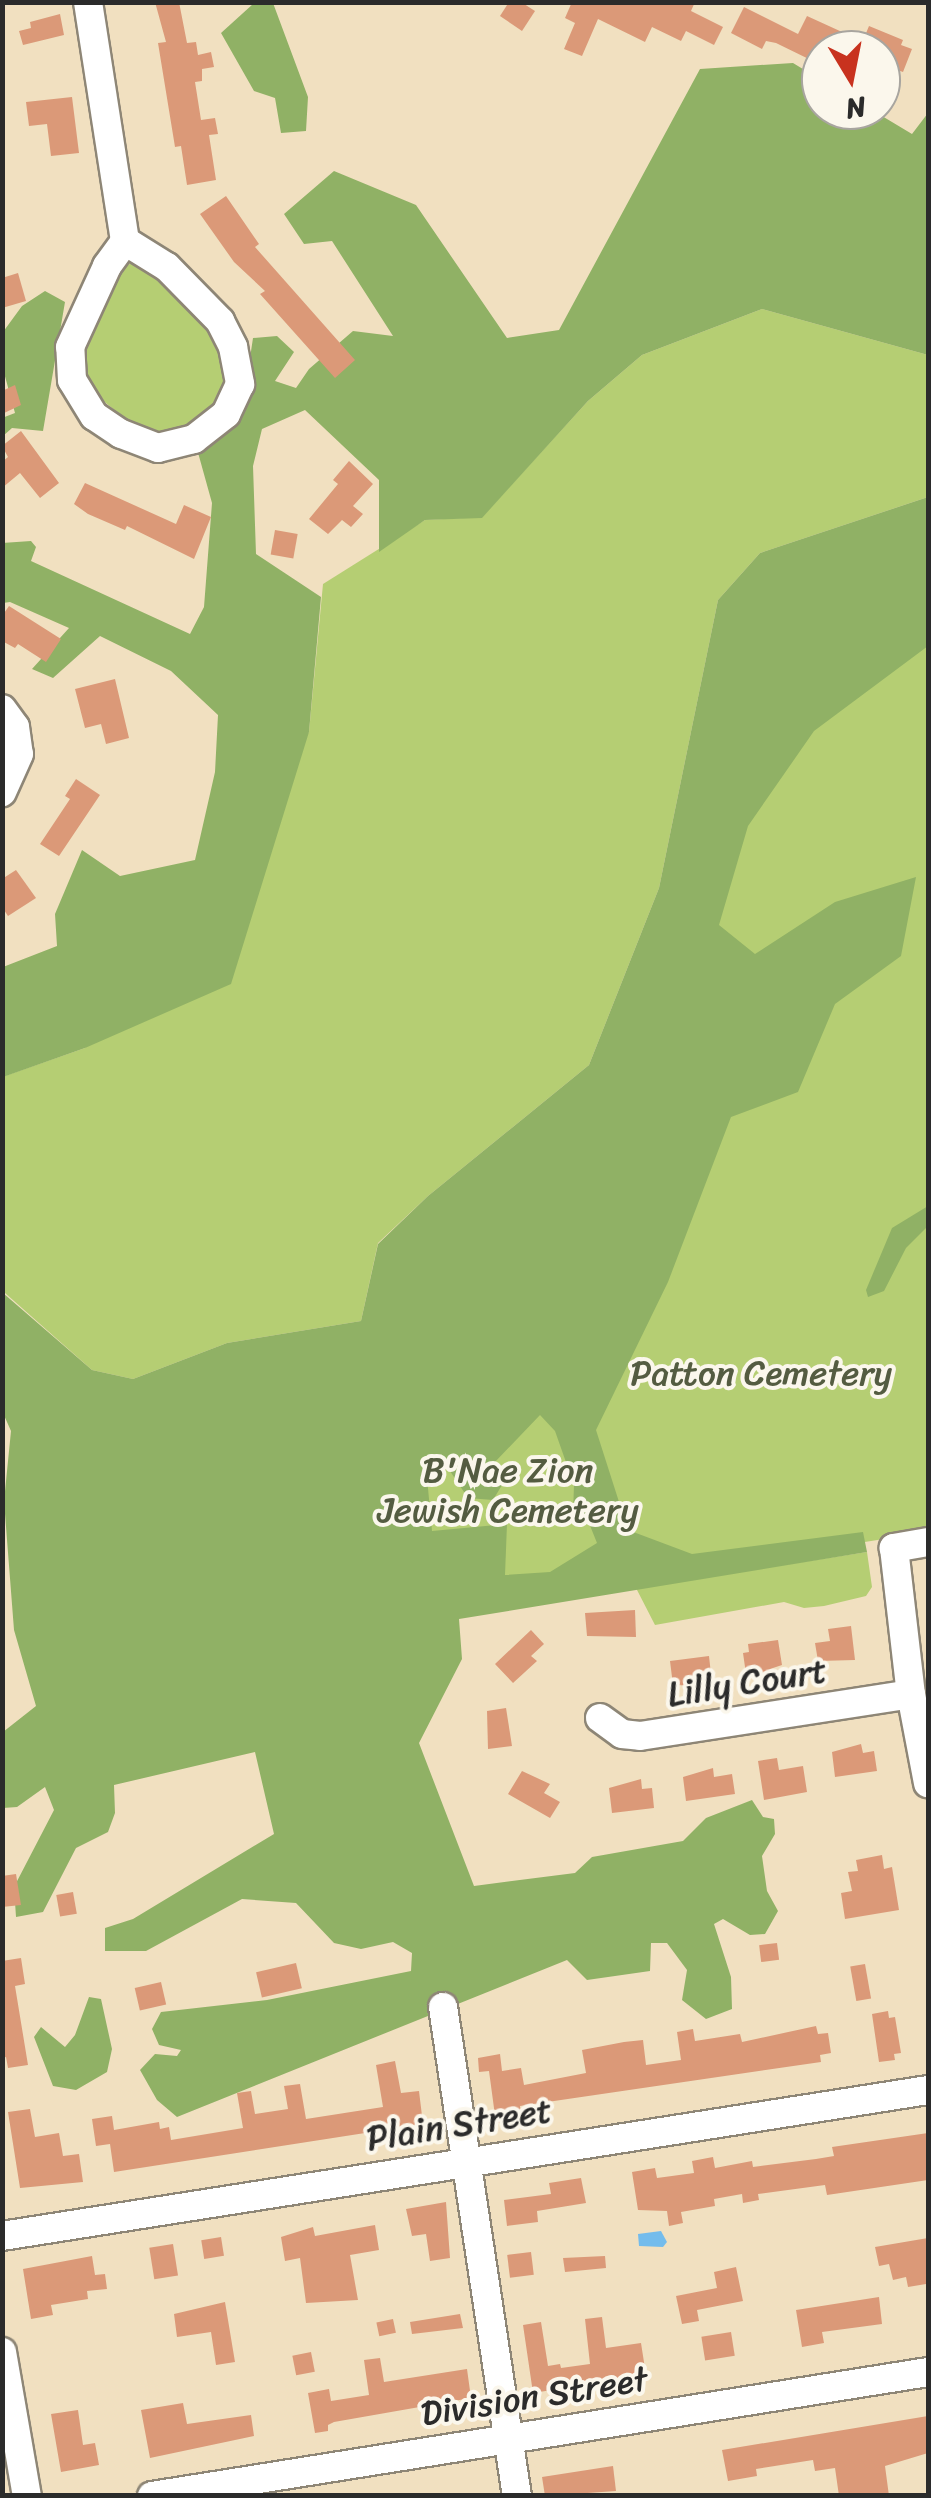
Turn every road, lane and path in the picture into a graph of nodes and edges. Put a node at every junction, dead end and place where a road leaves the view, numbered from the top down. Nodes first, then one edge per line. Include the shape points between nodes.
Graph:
1 (88, 2) edge
2 (125, 240) junction
3 (2, 709) edge
4 (2, 792) edge
5 (928, 1542) edge
6 (911, 1694) junction
7 (600, 1718) dead end
8 (928, 1783) edge
9 (444, 2006) dead end
10 (928, 2090) edge
11 (465, 2161) junction
12 (2, 2236) edge
13 (2, 2352) edge
14 (928, 2372) edge
15 (508, 2438) junction
16 (27, 2496) edge
17 (152, 2496) edge
18 (516, 2496) edge

1 - 2 street
2 - 2 street via 167,266 220,320 233,346 240,384 226,414 194,439 158,448 121,434 94,416 72,380 70,347
3 - 4 street via 15,727 19,754
5 - 6 street via 894,1548
6 - 7 street, Lilly Court via 640,1736 622,1734
6 - 8 street
9 - 11 street
10 - 11 street, Plain Street
11 - 12 street, Plain Street
11 - 15 street
13 - 16 street
14 - 15 street, Division Street
15 - 17 street, Division Street
15 - 18 street

